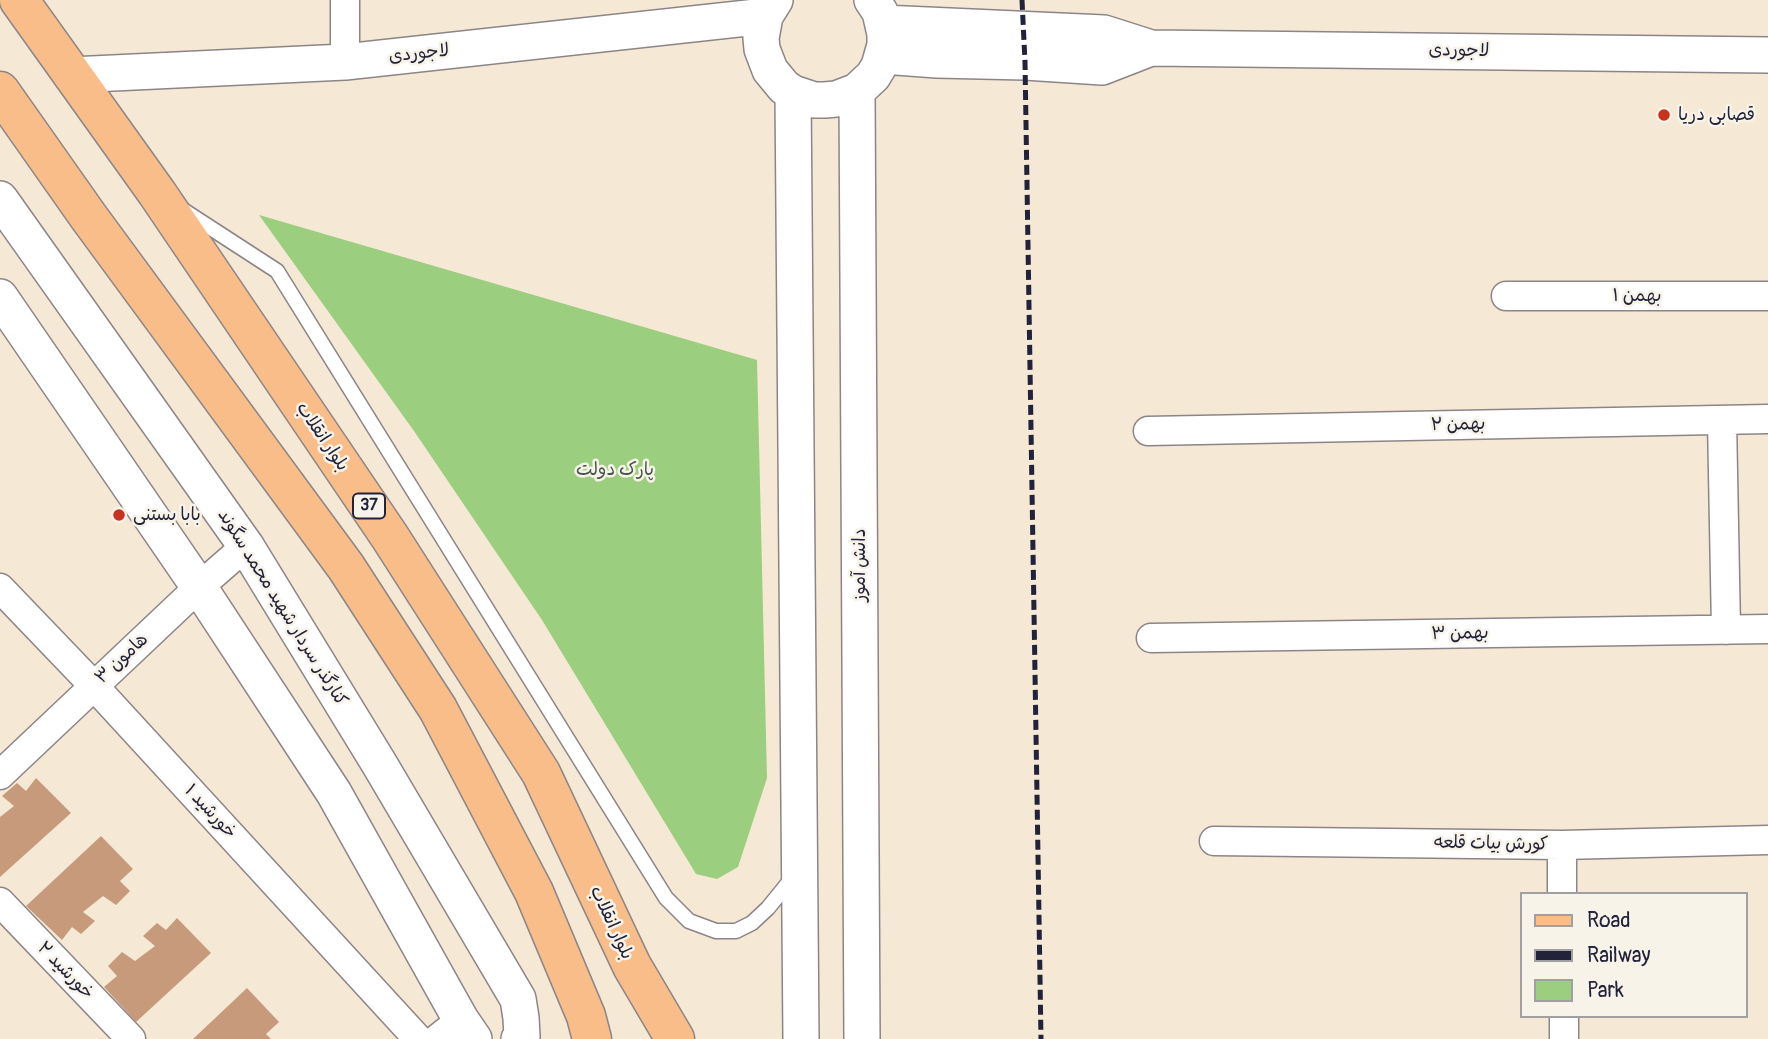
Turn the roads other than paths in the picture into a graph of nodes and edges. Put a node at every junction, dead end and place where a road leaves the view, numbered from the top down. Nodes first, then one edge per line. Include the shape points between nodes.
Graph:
1 (19, 0) edge
2 (345, 0) edge
3 (770, 8) edge
4 (879, 26) edge
5 (1768, 55) edge
6 (345, 62) junction
7 (71, 75) junction
8 (0, 91) edge
9 (857, 91) junction
10 (793, 93) junction
11 (157, 192) junction
12 (0, 198) edge
13 (1506, 296) dead end
14 (1768, 296) edge
15 (0, 297) edge
16 (1768, 419) edge
17 (1722, 420) junction
18 (1148, 431) dead end
19 (246, 546) junction
20 (199, 587) junction
21 (0, 588) edge
22 (1768, 629) edge
23 (1726, 630) junction
24 (1151, 638) dead end
25 (94, 686) junction
26 (0, 775) edge
27 (1768, 840) edge
28 (1214, 841) dead end
29 (1562, 845) junction
30 (799, 870) junction
31 (1562, 892) edge
32 (0, 902) edge
33 (1564, 1018) edge
34 (457, 1033) edge
35 (131, 1039) edge
36 (418, 1039) edge
37 (519, 1039) edge
38 (592, 1039) edge
39 (676, 1039) edge
40 (801, 1039) edge
41 (862, 1039) edge
42 (1564, 1039) edge

1 - 7 main road, بلوار انقلاب / 37
2 - 6 street
3 - 6 street, لاجوردی
3 - 10 street via 762,49 776,79
4 - 5 street, لاجوردی via 1104,33 1151,48
4 - 9 street via 873,76
6 - 7 street, لاجوردی
7 - 11 main road, بلوار انقلاب / 37
8 - 38 main road via 346,567 438,709 534,892
9 - 10 street via 825,100
9 - 41 street, دانش آموز
10 - 30 street
11 - 30 lane via 277,271 666,898 690,921 716,931 736,931 768,908
11 - 39 main road, بلوار انقلاب / 37 via 390,537 541,773 632,966
12 - 19 street, کنارگذر سردار شهید محمد سگوند
13 - 14 street, بهمن ۱
15 - 20 street
16 - 17 street, بهمن ۲
17 - 18 street, بهمن ۲
17 - 23 street
19 - 20 street, هامون ۳
19 - 37 street, کنارگذر سردار شهید محمد سگوند via 518,999
20 - 25 street, هامون ۳
20 - 34 street via 334,793
21 - 25 street, خورشید ۱
22 - 23 street, بهمن ۳
23 - 24 street, بهمن ۳
25 - 26 street, هامون ۳
25 - 36 street, خورشید ۱
27 - 29 street, کورش بیات قلعه
28 - 29 street, کورش بیات قلعه
29 - 31 street
30 - 40 street
32 - 35 street, خورشید ۲
33 - 42 street

